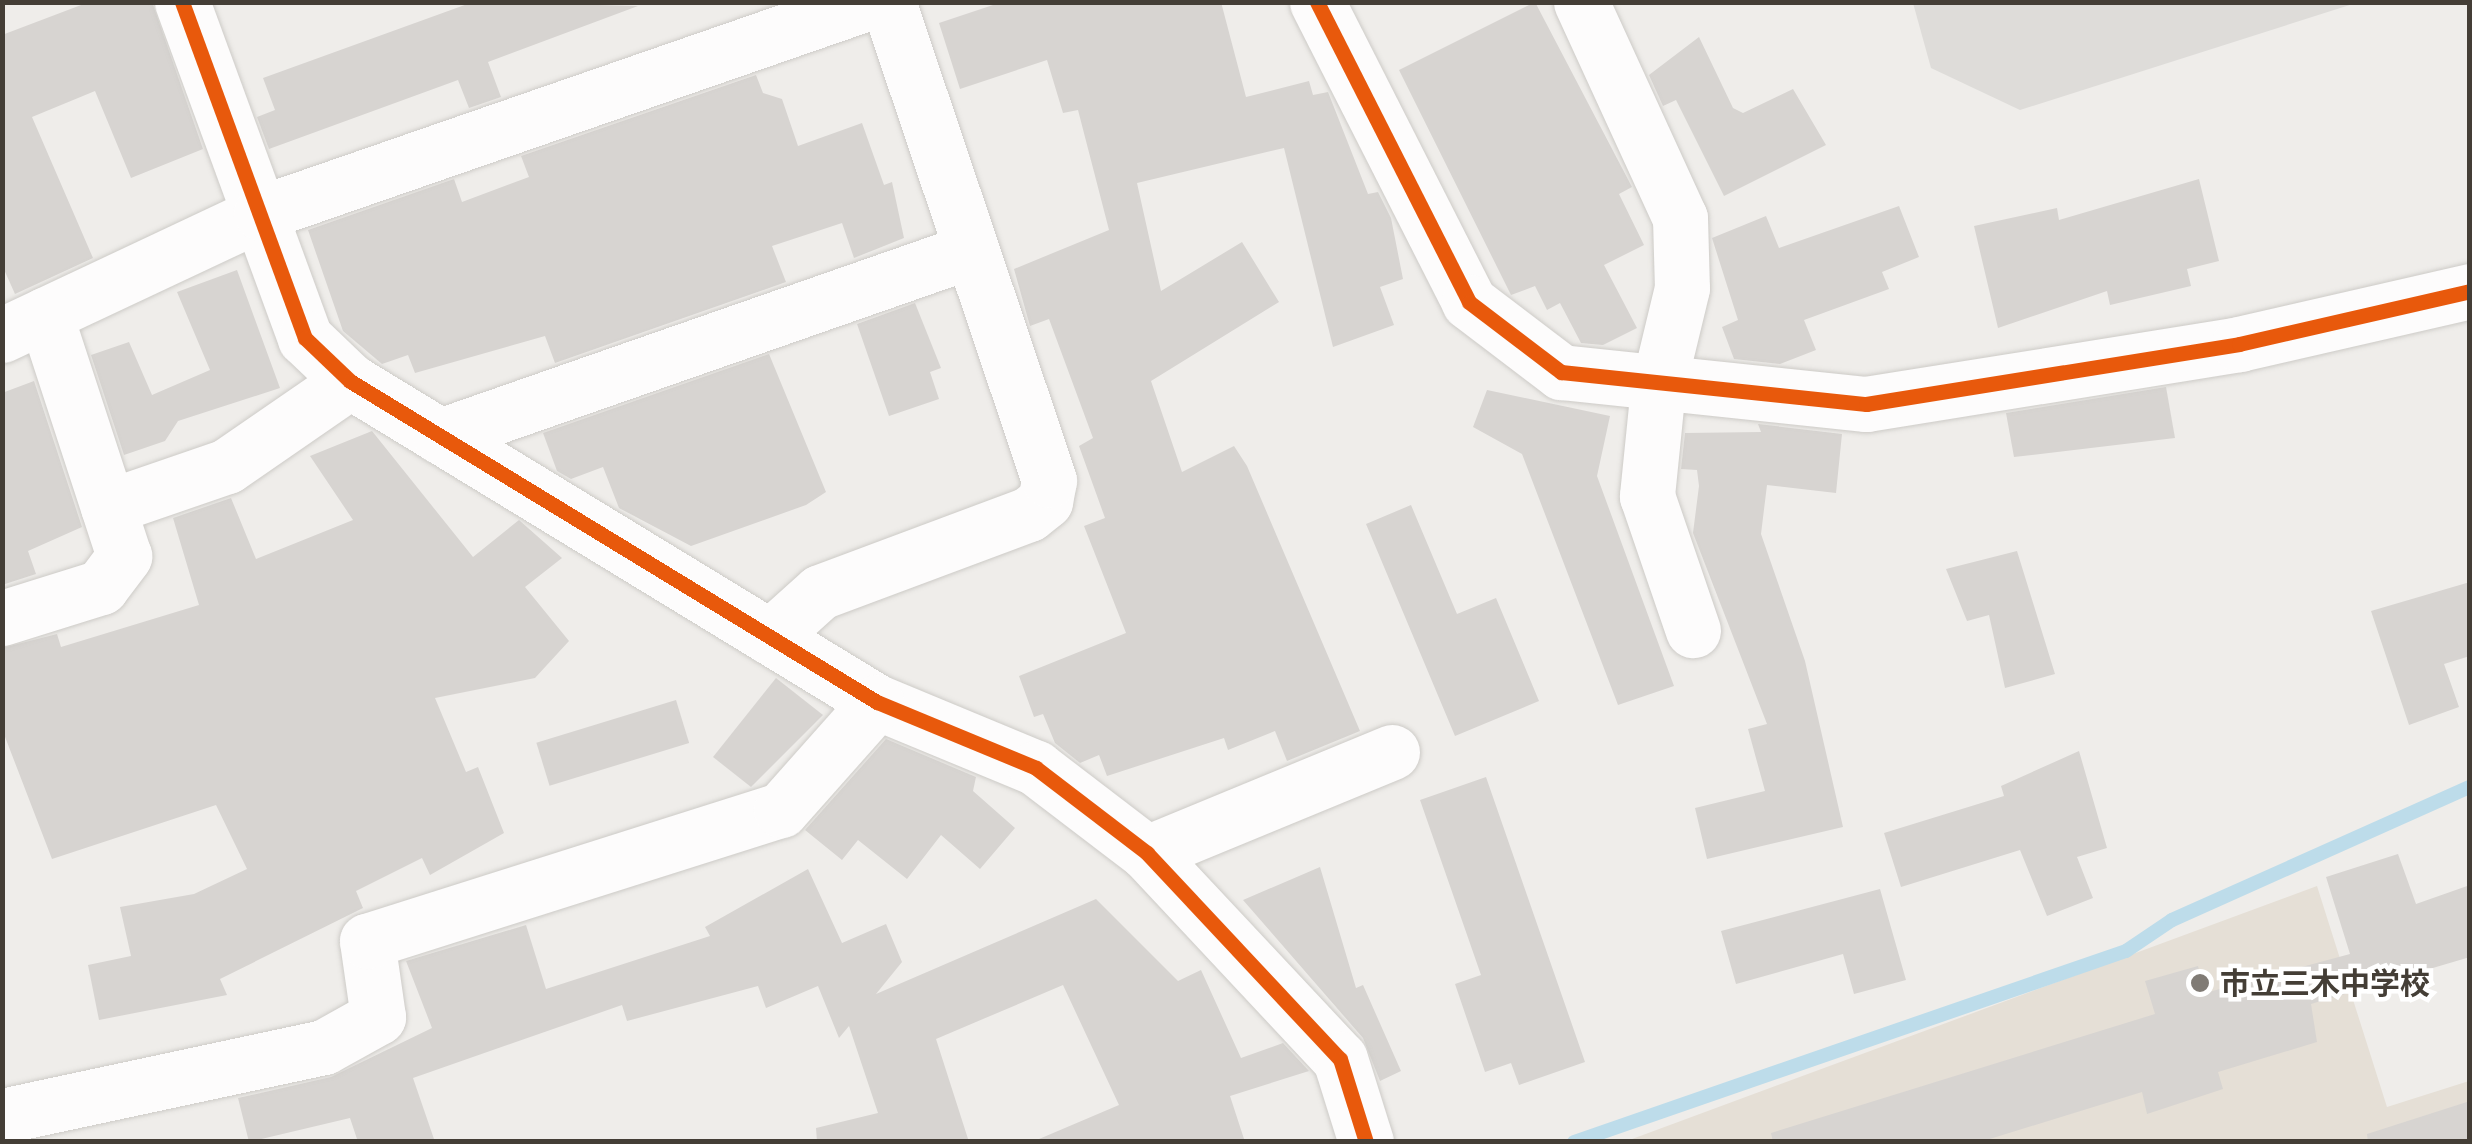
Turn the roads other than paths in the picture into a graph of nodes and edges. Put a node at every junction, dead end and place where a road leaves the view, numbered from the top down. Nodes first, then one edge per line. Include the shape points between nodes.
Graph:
1 (182, 2) edge
2 (870, 2) edge
3 (888, 2) edge
4 (1317, 2) edge
5 (1581, 2) edge
6 (261, 212) junction
7 (970, 251) junction
8 (2470, 291) edge
9 (24, 325) edge
10 (350, 380) junction
11 (1658, 387) junction
12 (440, 436) junction
13 (108, 507) junction
14 (2, 618) edge
15 (1692, 630) dead end
16 (770, 636) junction
17 (877, 702) junction
18 (1392, 752) dead end
19 (1147, 854) junction
20 (2, 1116) edge
21 (1366, 1142) edge

1 - 6 street
2 - 6 street
3 - 7 street
4 - 11 street via 1470,302 1561,372
5 - 11 street via 1680,218 1682,288
6 - 9 street
6 - 10 street via 304,338
7 - 12 street
7 - 16 street via 1049,480 1045,500 820,592
8 - 11 street via 2239,344 1866,404
9 - 13 street
10 - 12 street
10 - 13 street via 227,466
11 - 15 street via 1647,496
12 - 16 street
13 - 14 street via 124,556 101,587
16 - 17 street
17 - 19 street via 1036,768
17 - 20 street via 782,810 368,941 378,1017 324,1048
18 - 19 street
19 - 21 street via 1340,1060

